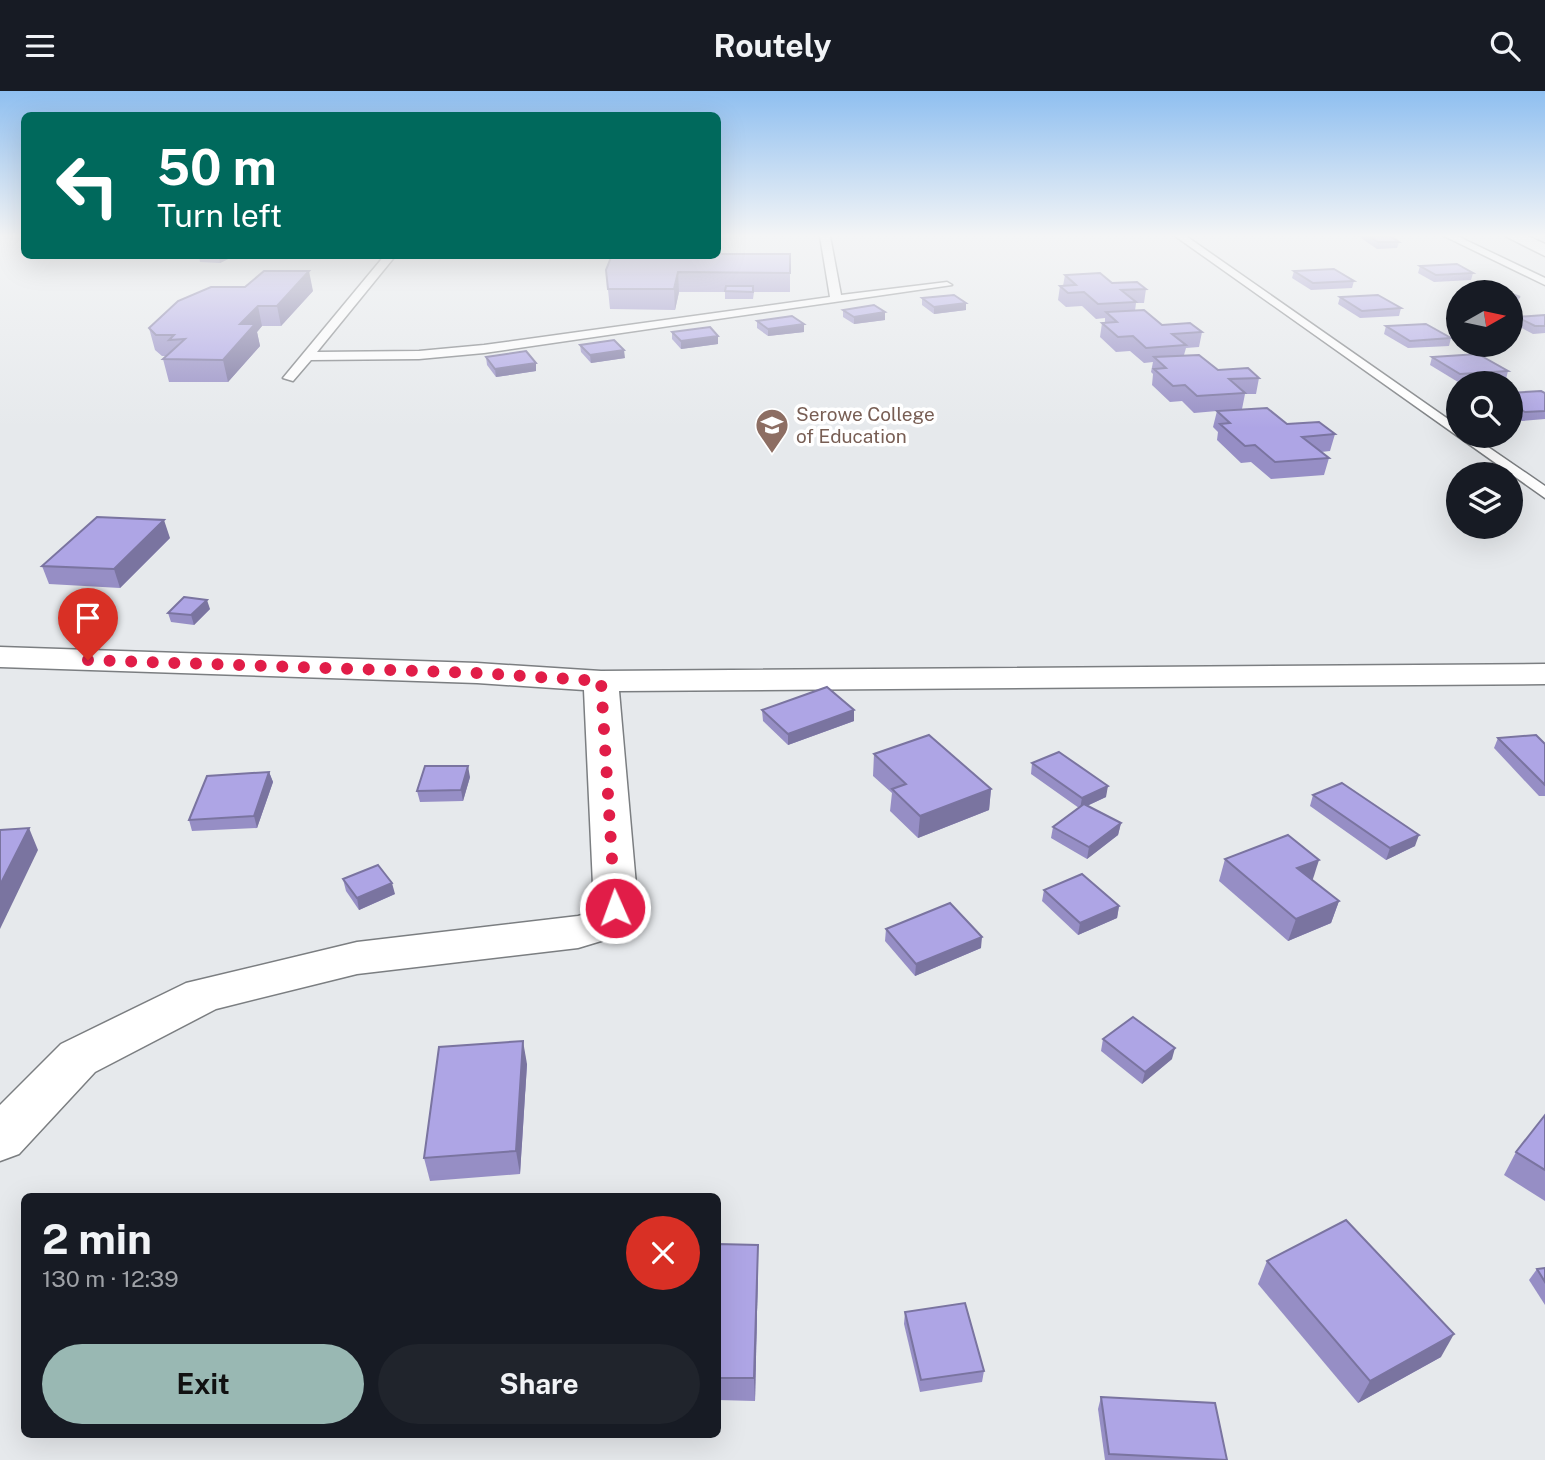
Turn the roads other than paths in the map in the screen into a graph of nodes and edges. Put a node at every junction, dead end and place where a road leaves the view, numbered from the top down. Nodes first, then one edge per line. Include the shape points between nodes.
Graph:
1 (354, 300) edge
2 (830, 300) edge
3 (1271, 300) edge
4 (307, 356) junction
5 (289, 378) dead end
6 (1446, 424) edge
7 (1481, 448) edge
8 (1545, 493) edge
9 (0, 657) edge
10 (1545, 674) edge
11 (601, 681) junction
12 (0, 1139) edge

1 - 4 lane
2 - 4 lane via 464,352
3 - 6 lane
4 - 5 lane
7 - 8 lane
9 - 11 street
10 - 11 street
11 - 12 street via 615,908 605,924 578,932 357,958 204,995 78,1058

